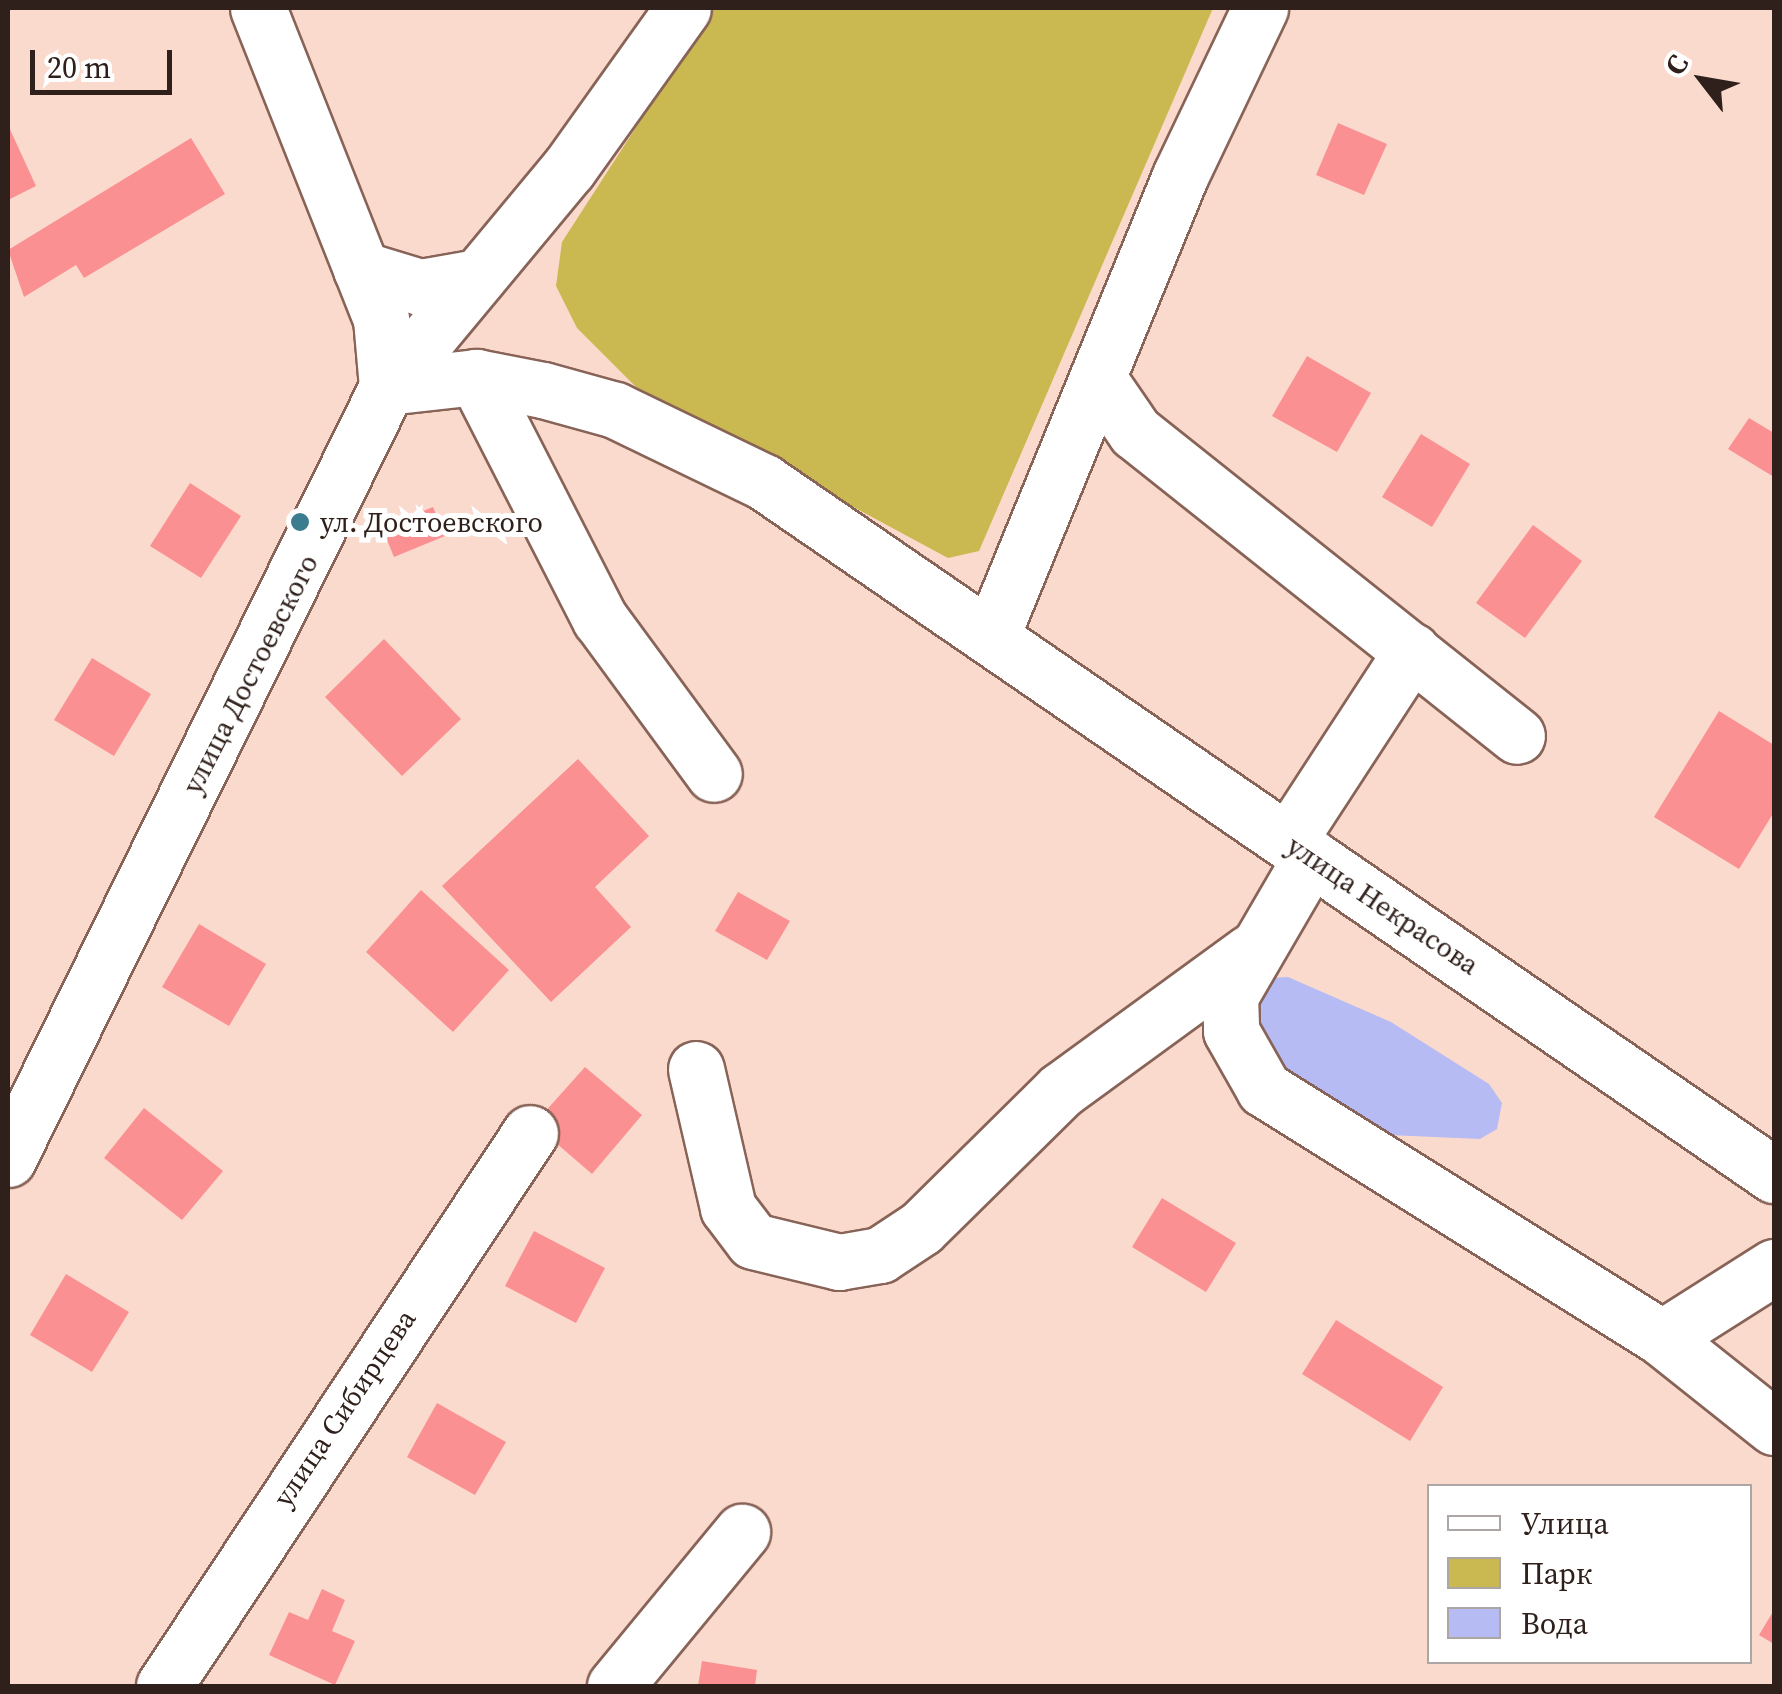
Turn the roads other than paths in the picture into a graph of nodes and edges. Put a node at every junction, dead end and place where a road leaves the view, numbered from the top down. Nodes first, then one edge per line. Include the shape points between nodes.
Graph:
1 (258, 8) edge
2 (682, 8) edge
3 (1260, 8) edge
4 (361, 269) junction
5 (478, 277) junction
6 (476, 376) junction
7 (1102, 384) junction
8 (387, 387) junction
9 (991, 637) junction
10 (1412, 650) junction
11 (1516, 736) dead end
12 (714, 774) dead end
13 (1300, 849) junction
14 (1250, 952) junction
15 (696, 1070) dead end
16 (530, 1133) dead end
17 (8, 1159) edge
18 (1774, 1175) edge
19 (1774, 1267) edge
20 (1662, 1338) junction
21 (1774, 1427) edge
22 (742, 1532) dead end
23 (164, 1686) edge
24 (615, 1686) edge

1 - 4 main road
2 - 5 main road, улица Достоевского
3 - 7 main road via 1180,176
4 - 5 main road via 420,287
4 - 8 main road via 381,320
5 - 8 main road, улица Достоевского
6 - 8 main road, улица Некрасова
6 - 9 main road, улица Некрасова via 615,410 692,445 823,518
6 - 12 main road via 600,619
7 - 9 main road
7 - 10 main road via 1135,432
8 - 17 main road, улица Достоевского
9 - 13 main road, улица Некрасова
10 - 11 main road
10 - 13 main road
13 - 14 main road
13 - 18 main road, улица Некрасова
14 - 15 main road via 1061,1090 921,1228 880,1254 839,1262 753,1242 728,1208
14 - 20 main road via 1230,996 1231,1032 1264,1089
16 - 23 main road, улица Сибирцева
19 - 20 main road
20 - 21 main road
22 - 24 main road

